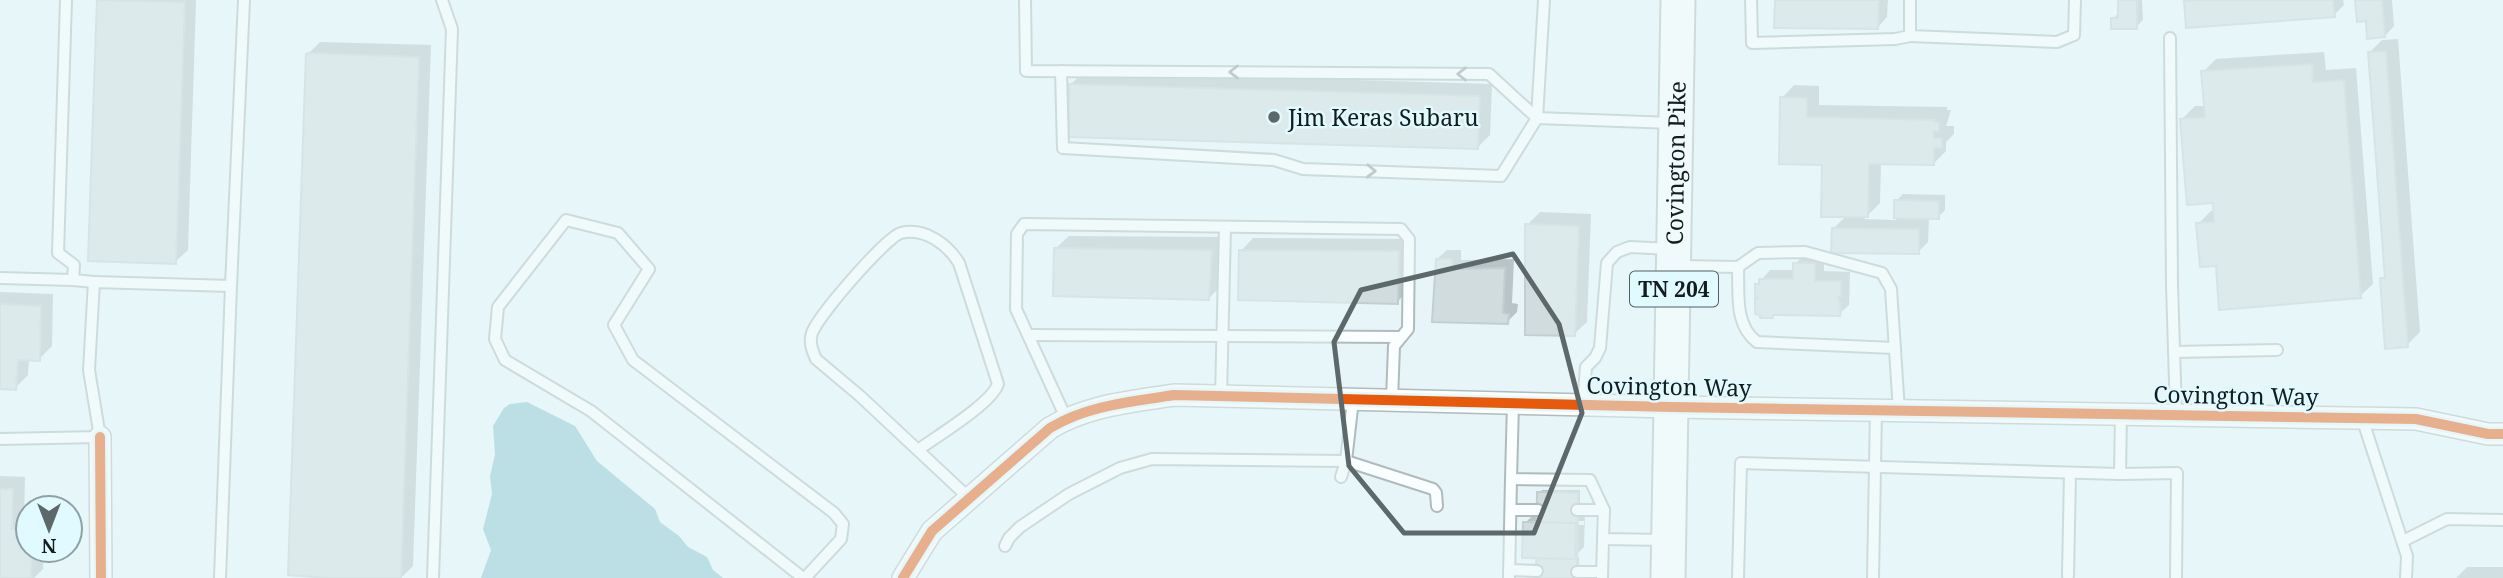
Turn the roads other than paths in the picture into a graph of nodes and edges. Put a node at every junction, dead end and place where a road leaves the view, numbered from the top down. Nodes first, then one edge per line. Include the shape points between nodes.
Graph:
1 (66, 0) edge
2 (244, 0) edge
3 (442, 0) edge
4 (1025, 0) edge
5 (1544, 0) edge
6 (1678, 0) edge
7 (1751, 0) edge
8 (1910, 0) edge
9 (2075, 0) edge
10 (1910, 36) junction
11 (2170, 38) dead end
12 (1061, 71) junction
13 (1537, 118) junction
14 (1676, 123) junction
15 (1224, 227) junction
16 (1674, 258) junction
17 (1738, 267) junction
18 (0, 278) edge
19 (73, 280) junction
20 (94, 282) junction
21 (231, 286) junction
22 (1029, 335) junction
23 (1223, 336) junction
24 (1401, 337) junction
25 (1895, 348) junction
26 (2277, 350) dead end
27 (2174, 352) junction
28 (1222, 397) junction
29 (1353, 400) junction
30 (1392, 400) junction
31 (1513, 403) junction
32 (1584, 405) junction
33 (1672, 407) junction
34 (1876, 410) junction
35 (1899, 411) junction
36 (2121, 414) junction
37 (2176, 415) junction
38 (1066, 418) junction
39 (2362, 418) junction
40 (2503, 434) edge
41 (100, 437) junction
42 (0, 439) edge
43 (918, 450) junction
44 (1346, 461) junction
45 (1875, 467) junction
46 (2070, 472) junction
47 (2120, 474) junction
48 (1341, 477) dead end
49 (1511, 479) junction
50 (970, 498) junction
51 (1437, 506) dead end
52 (1511, 510) junction
53 (1538, 510) dead end
54 (1577, 510) dead end
55 (1604, 510) junction
56 (2503, 520) edge
57 (1602, 539) junction
58 (1669, 540) junction
59 (2403, 541) junction
60 (1005, 546) dead end
61 (1536, 571) dead end
62 (1577, 572) dead end
63 (1509, 574) edge
64 (1602, 575) edge
65 (2068, 576) dead end
66 (101, 578) edge
67 (220, 578) edge
68 (433, 578) edge
69 (804, 578) edge
70 (904, 578) edge
71 (1668, 578) edge
72 (1738, 578) edge
73 (1873, 578) edge
74 (2176, 578) edge
75 (2406, 578) edge

1 - 19 lane via 58,253 74,265
2 - 21 lane
3 - 68 lane via 452,29
4 - 12 lane via 1026,71
5 - 13 lane
6 - 14 main road, Covington Pike / TN 204
7 - 10 lane via 1752,43
8 - 10 lane
9 - 10 lane via 2074,35 2057,42
11 - 27 lane
13 -> 12 lane via 1489,74
12 -> 13 lane via 1063,148 1274,160 1303,169 1501,176
13 - 14 lane
14 - 16 main road, Covington Pike / TN 204
15 - 22 lane via 1024,224 1017,234 1016,309
15 - 23 lane
15 - 24 lane via 1401,229 1409,239 1408,329
16 - 17 lane
16 - 32 lane via 1630,247 1607,263 1600,348 1586,367
16 - 33 main road, Covington Pike / TN 204
17 - 25 lane via 1741,322 1746,334 1757,342
17 - 25 lane via 1758,253 1805,252 1882,273 1891,289
18 - 19 lane
19 - 20 lane
20 - 21 lane
20 - 41 lane via 89,370
21 - 67 lane
22 - 23 lane
22 - 38 lane
23 - 24 lane
23 - 28 lane
24 - 30 lane via 1394,346
25 - 35 lane
26 - 27 lane
27 - 37 lane
28 - 29 street, Covington Way
28 - 38 street, Covington Way via 1174,395 1104,405
29 - 30 street, Covington Way
29 - 44 lane
30 - 31 street, Covington Way
31 - 32 street, Covington Way
31 - 49 lane
32 - 33 street, Covington Way
33 - 34 street, Covington Way
33 - 58 main road, Covington Pike / TN 204
34 - 35 street, Covington Way
34 - 45 lane
35 - 36 street, Covington Way
36 - 37 street, Covington Way
36 - 47 lane
37 - 39 street, Covington Way
38 - 50 street, Covington Way
39 - 40 street, Covington Way via 2416,419
39 - 59 lane
41 - 42 lane
41 - 66 street
43 - 43 lane via 816,359 810,342 816,324 845,287 894,236 909,233 940,242 959,263 998,384 984,402
43 - 50 lane
44 - 48 lane
44 - 51 lane via 1433,489
44 - 60 lane via 1152,459 1120,468 1074,492 1020,527
45 - 46 lane
45 - 72 lane via 1741,463
45 - 73 lane
46 - 47 lane
46 - 65 lane
47 - 74 lane via 2177,473
49 - 52 lane
49 - 55 lane via 1590,481
50 - 70 street, Covington Way via 932,531
52 - 53 lane
52 - 63 lane
54 - 55 lane
55 - 57 lane
56 - 59 lane via 2447,519
57 - 58 lane
57 - 64 lane
58 - 71 main road, Covington Pike / TN 204
59 - 75 lane
61 - 63 lane
62 - 64 lane
69 - 69 lane via 591,411 505,360 495,340 498,307 566,220 618,233 649,269 614,325 633,360 844,524 841,539

